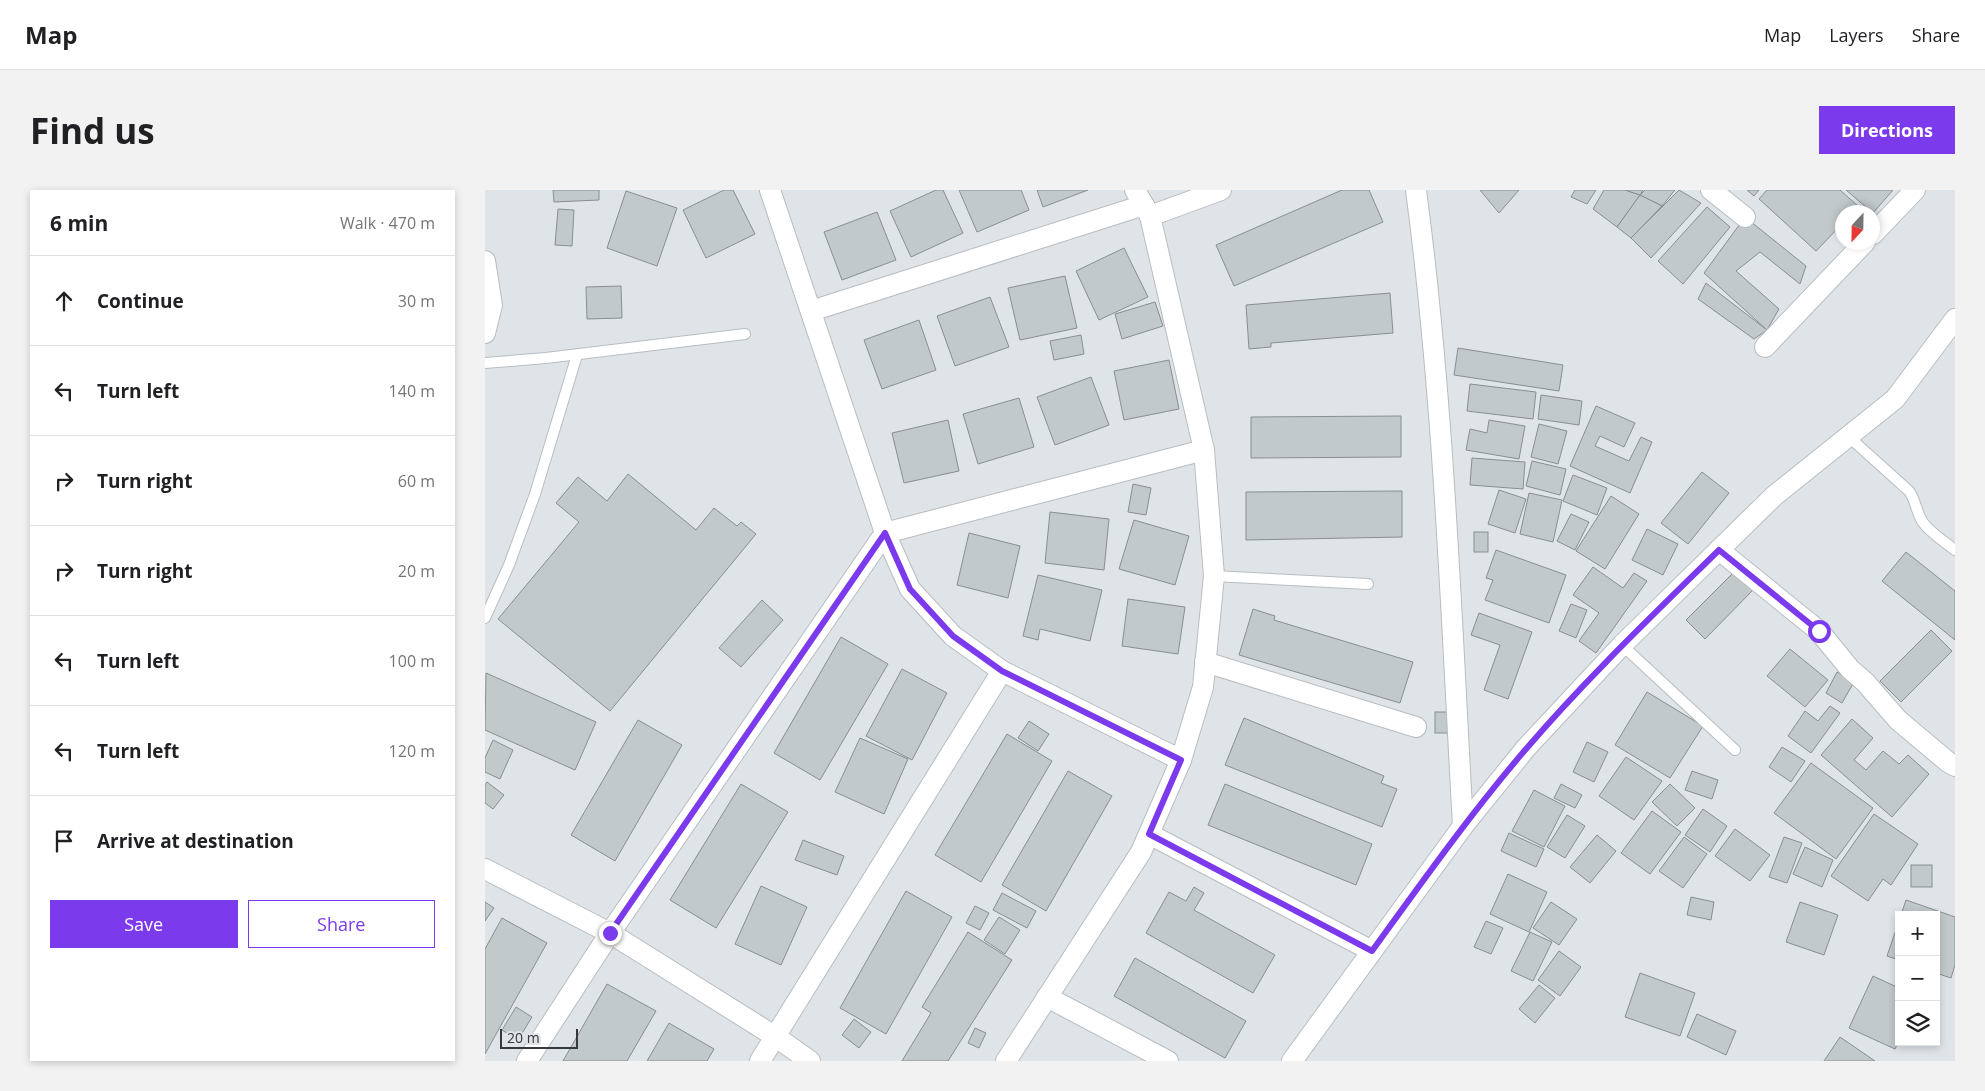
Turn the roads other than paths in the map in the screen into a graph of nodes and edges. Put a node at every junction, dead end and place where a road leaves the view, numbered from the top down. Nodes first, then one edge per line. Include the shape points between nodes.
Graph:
1 (770, 190) edge
2 (1221, 190) edge
3 (1416, 190) edge
4 (1711, 190) edge
5 (1915, 190) edge
6 (1143, 204) edge
7 (1745, 217) dead end
8 (1880, 227) edge
9 (1857, 250) edge
10 (485, 261) edge
11 (811, 311) junction
12 (1955, 319) edge
13 (485, 333) edge
14 (745, 334) dead end
15 (1765, 346) dead end
16 (577, 355) junction
17 (485, 363) edge
18 (1849, 437) junction
19 (1204, 450) junction
20 (885, 533) junction
21 (1719, 550) junction
22 (1955, 550) edge
23 (1213, 576) junction
24 (1368, 584) dead end
25 (485, 618) edge
26 (1622, 645) junction
27 (1205, 662) junction
28 (1002, 671) junction
29 (1416, 727) dead end
30 (1735, 750) dead end
31 (1181, 760) junction
32 (1955, 766) edge
33 (1463, 826) junction
34 (1149, 834) junction
35 (485, 869) edge
36 (610, 933) junction
37 (1372, 951) junction
38 (1047, 997) junction
39 (776, 1037) junction
40 (527, 1061) edge
41 (760, 1061) edge
42 (810, 1061) edge
43 (1005, 1061) edge
44 (1168, 1061) edge
45 (1292, 1061) edge

1 - 11 street
2 - 6 street
3 - 33 street via 1444,488
4 - 7 street
5 - 8 street
6 - 11 street
6 - 19 street
9 - 15 street
10 - 13 street via 492,305
11 - 20 street
12 - 18 street via 1895,399
14 - 16 lane
16 - 17 lane
16 - 25 lane via 535,494
18 - 21 street via 1774,496
18 - 22 lane via 1909,491 1923,523
19 - 20 street
19 - 23 street
20 - 28 street via 910,589 953,636
20 - 36 street
21 - 26 street
21 - 32 street via 1819,631 1899,720
23 - 24 lane
23 - 27 street
26 - 30 lane
26 - 33 street via 1526,748
27 - 29 street
27 - 31 street via 1203,687
28 - 31 street
28 - 39 street
31 - 34 street
33 - 37 street
34 - 37 street
34 - 38 street via 1141,852
35 - 36 street
36 - 39 street
36 - 40 street
37 - 45 street
38 - 43 street
38 - 44 street
39 - 41 street
39 - 42 street

